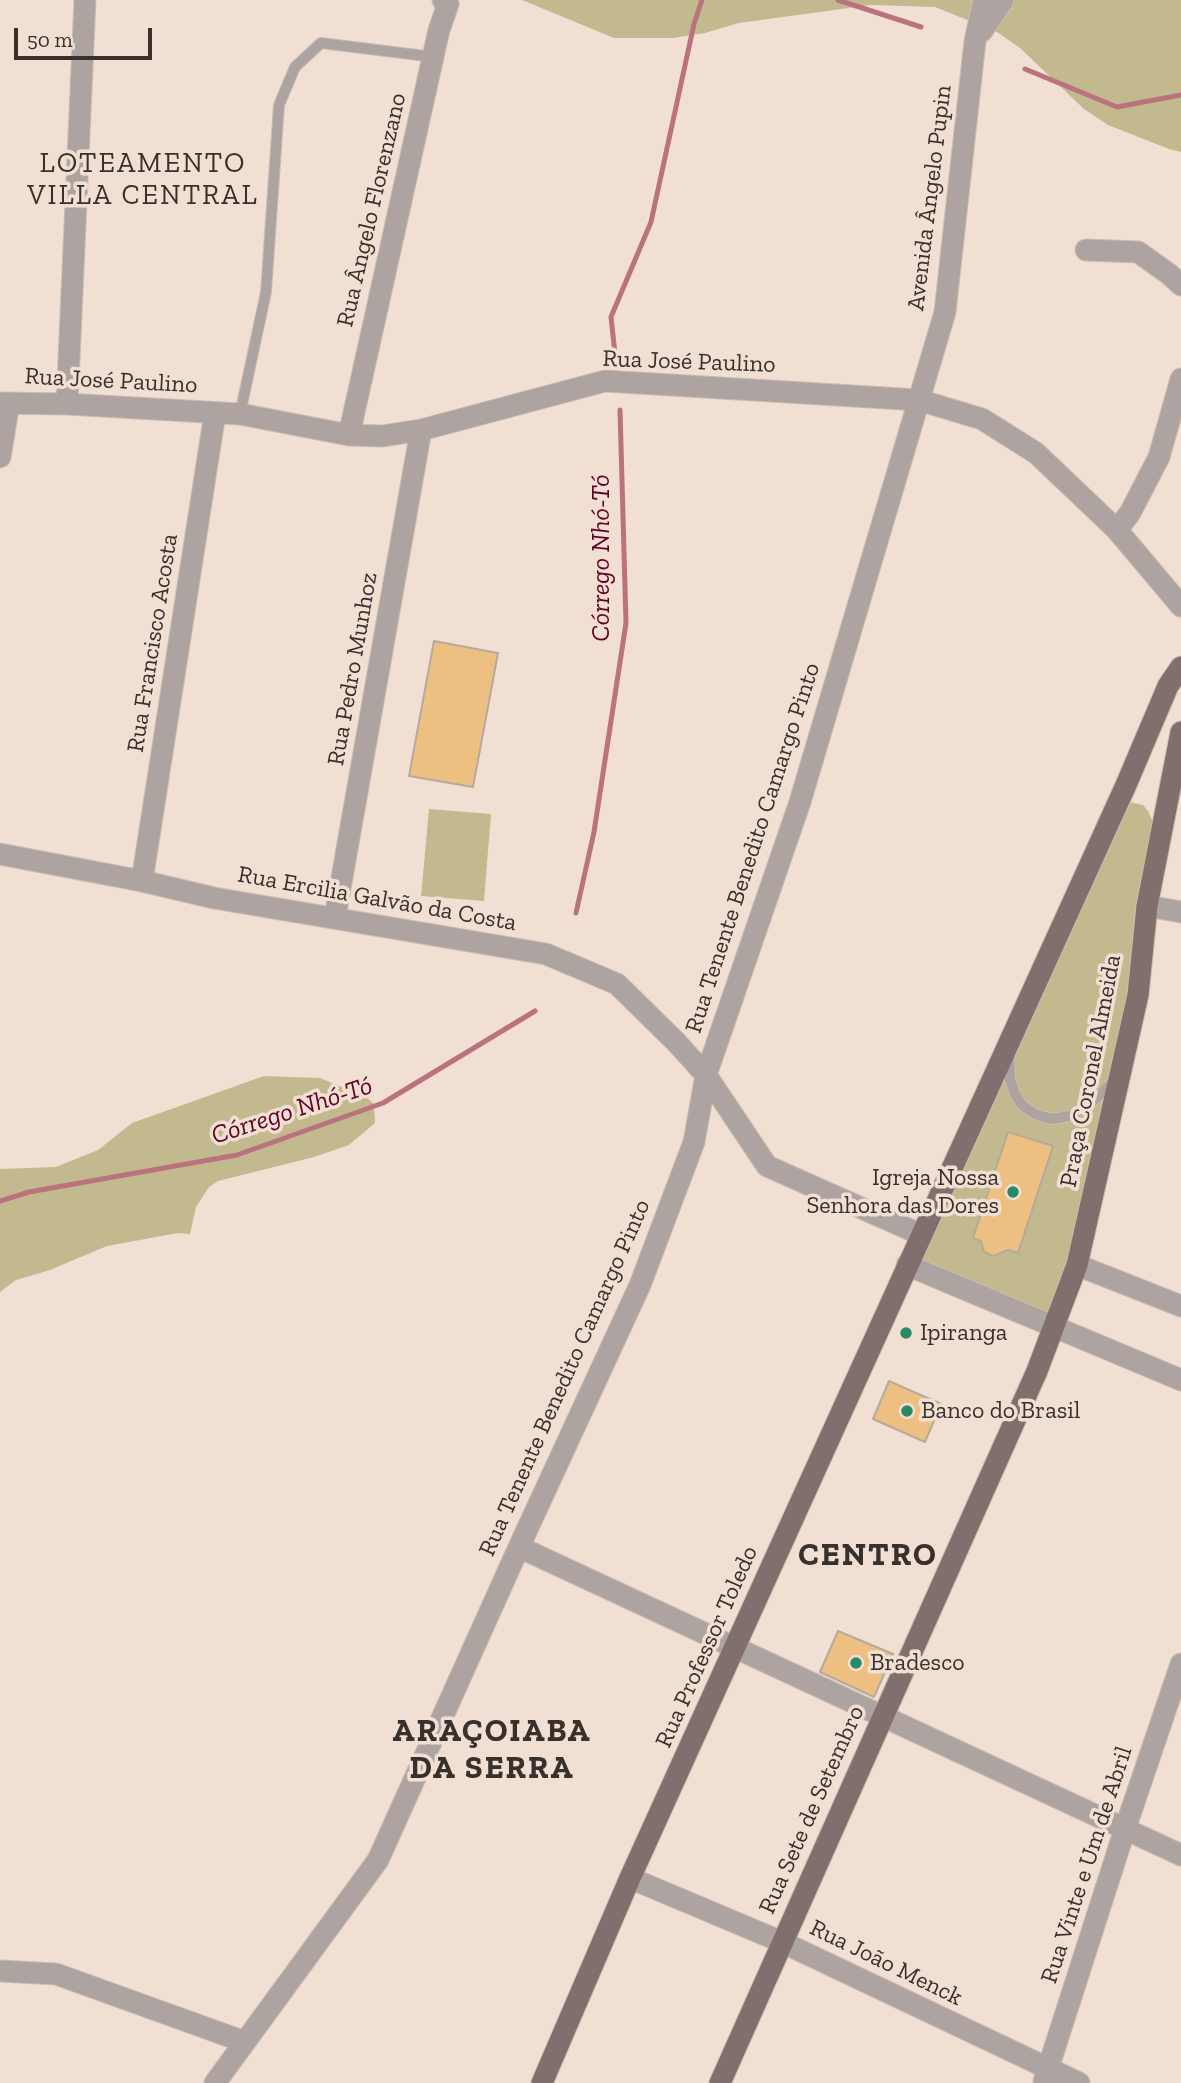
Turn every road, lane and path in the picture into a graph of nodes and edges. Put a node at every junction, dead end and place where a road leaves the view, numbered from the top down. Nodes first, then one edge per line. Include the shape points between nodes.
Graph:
1 (85, 0) edge
2 (443, 0) edge
3 (984, 0) edge
4 (1003, 0) edge
5 (975, 41) junction
6 (434, 57) junction
7 (1086, 250) dead end
8 (1181, 285) edge
9 (1181, 379) edge
10 (919, 400) junction
11 (5, 403) edge
12 (67, 404) junction
13 (215, 413) junction
14 (240, 414) junction
15 (421, 430) junction
16 (349, 435) junction
17 (0, 457) edge
18 (1117, 530) junction
19 (1181, 606) edge
20 (1181, 667) edge
21 (1180, 735) edge
22 (0, 854) edge
23 (142, 881) junction
24 (1147, 906) junction
25 (1181, 912) edge
26 (335, 917) junction
27 (1009, 1042) junction
28 (1121, 1073) junction
29 (706, 1075) junction
30 (922, 1235) junction
31 (907, 1265) junction
32 (1077, 1265) junction
33 (1181, 1306) edge
34 (1054, 1328) junction
35 (1181, 1380) edge
36 (519, 1547) junction
37 (736, 1647) junction
38 (1181, 1664) edge
39 (883, 1716) junction
40 (1125, 1829) junction
41 (1181, 1855) edge
42 (630, 1878) junction
43 (782, 1942) junction
44 (0, 1971) edge
45 (245, 2042) junction
46 (1046, 2076) edge
47 (215, 2083) edge
48 (542, 2083) edge
49 (720, 2083) edge
50 (1079, 2083) edge

1 - 12 street
2 - 6 street, Rua Ângelo Florenzano via 448,4
3 - 5 street, Avenida Ângelo Pupin
4 - 5 street, Avenida Ângelo Pupin
5 - 10 street, Avenida Ângelo Pupin via 945,312
6 - 14 lane via 321,43 295,67 279,105 267,292
6 - 16 street, Rua Ângelo Florenzano
7 - 8 street via 1138,252
9 - 18 street via 1160,457
10 - 15 street, Rua José Paulino via 605,381
10 - 18 street, Rua José Paulino via 982,419 1035,453
10 - 29 street, Rua Tenente Benedito Camargo Pinto via 800,802
11 - 12 street, Rua José Paulino
11 - 17 street
12 - 13 street, Rua José Paulino
13 - 14 street, Rua José Paulino
13 - 23 street, Rua Francisco Acosta
14 - 16 street, Rua José Paulino
15 - 16 street, Rua José Paulino
15 - 26 street, Rua Pedro Munhoz
18 - 19 street, Rua José Paulino
20 - 27 main road via 1168,685
21 - 24 main road, Praça Coronel Almeida
22 - 23 street, Rua Ercilia Galvão da Costa
23 - 26 street, Rua Ercilia Galvão da Costa via 214,898
24 - 25 street
24 - 28 main road, Praça Coronel Almeida via 1138,995
26 - 29 street, Rua Ercilia Galvão da Costa via 545,954 617,984
27 - 28 lane via 1015,1094 1022,1105 1051,1119 1086,1108
27 - 30 main road
28 - 32 main road, Praça Coronel Almeida
29 - 30 street, Rua Ercilia Galvão da Costa via 767,1166
29 - 36 street, Rua Tenente Benedito Camargo Pinto via 694,1142 640,1285
30 - 31 main road, Rua Professor Toledo
31 - 34 street
31 - 37 main road, Rua Professor Toledo
32 - 33 street
32 - 34 main road, Praça Coronel Almeida
34 - 35 street
34 - 39 main road, Rua Sete de Setembro
36 - 37 street
36 - 45 street, Rua Tenente Benedito Camargo Pinto via 378,1860
37 - 39 street
37 - 42 main road, Rua Professor Toledo
38 - 40 street, Rua Vinte e Um de Abril
39 - 40 street
39 - 43 main road, Rua Sete de Setembro
40 - 41 street
40 - 46 street, Rua Vinte e Um de Abril
42 - 43 street, Rua João Menck
42 - 48 main road, Rua Professor Toledo
43 - 46 street, Rua João Menck
43 - 49 main road, Rua Sete de Setembro
44 - 45 street via 56,1974
45 - 47 street, Rua Tenente Benedito Camargo Pinto
46 - 50 street, Rua João Menck

